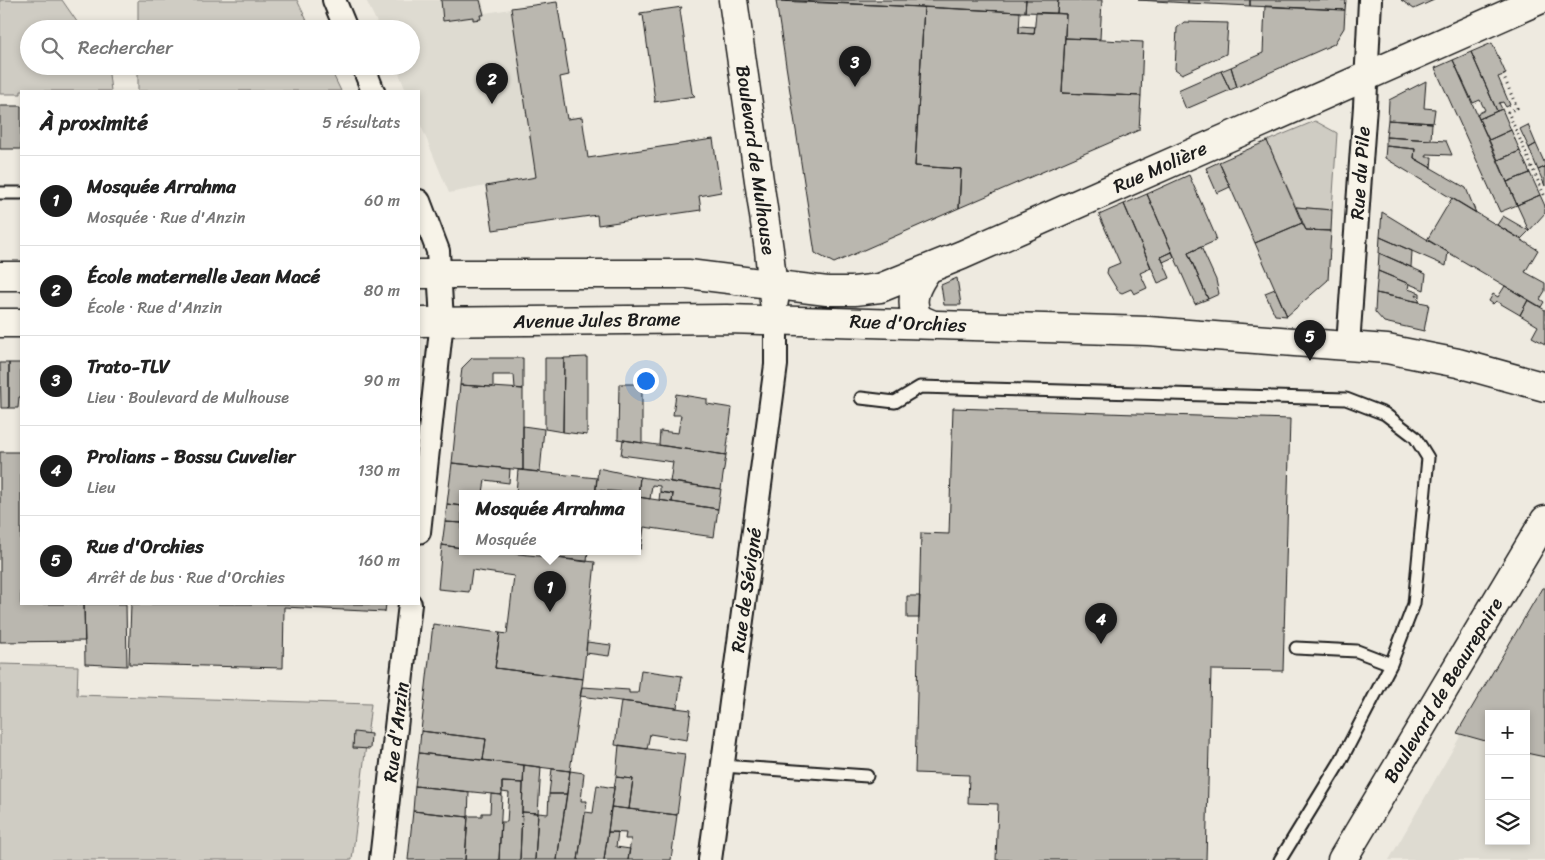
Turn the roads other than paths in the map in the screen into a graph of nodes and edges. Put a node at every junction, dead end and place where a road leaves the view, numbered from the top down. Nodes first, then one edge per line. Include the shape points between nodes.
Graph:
1 (334, 0) edge
2 (733, 0) edge
3 (1370, 0) edge
4 (1539, 0) edge
5 (342, 20) edge
6 (367, 75) edge
7 (1366, 75) junction
8 (373, 90) edge
9 (0, 193) edge
10 (20, 193) edge
11 (420, 204) edge
12 (928, 269) junction
13 (430, 274) edge
14 (0, 276) edge
15 (20, 276) edge
16 (772, 283) junction
17 (776, 320) junction
18 (430, 322) edge
19 (0, 323) edge
20 (20, 323) edge
21 (931, 324) junction
22 (1348, 345) junction
23 (1545, 387) edge
24 (861, 398) dead end
25 (420, 513) edge
26 (1545, 520) edge
27 (410, 605) edge
28 (1296, 648) dead end
29 (1391, 664) junction
30 (722, 766) junction
31 (868, 776) dead end
32 (381, 860) edge
33 (710, 860) edge
34 (1280, 860) edge
35 (1342, 860) edge

1 - 5 street
2 - 16 street, Boulevard de Mulhouse
3 - 7 street, Rue du Pile
4 - 7 street, Rue Molière
6 - 8 street
7 - 12 street, Rue Molière
7 - 22 street, Rue du Pile
9 - 10 lane
11 - 13 street via 438,251
12 - 16 street, Rue Molière via 870,290 827,291
12 - 21 street via 916,287 913,305 919,319
13 - 16 street via 663,273
13 - 18 street
14 - 15 street
16 - 17 street, Boulevard de Mulhouse
17 - 18 street, Avenue Jules Brame
17 - 21 street, Rue d'Orchies
17 - 30 street, Rue de Sévigné via 776,365
18 - 25 street
19 - 20 street
21 - 22 street, Rue d'Orchies via 1148,331
22 - 23 street, Rue d'Orchies via 1458,363
24 - 29 lane via 895,402 920,387 1346,399 1385,414 1415,437 1428,458 1414,604
26 - 35 street, Boulevard de Beaurepaire
27 - 32 street, Rue d'Anzin
28 - 29 lane via 1357,651
29 - 34 lane via 1340,762
30 - 31 lane
30 - 33 street, Rue de Sévigné

